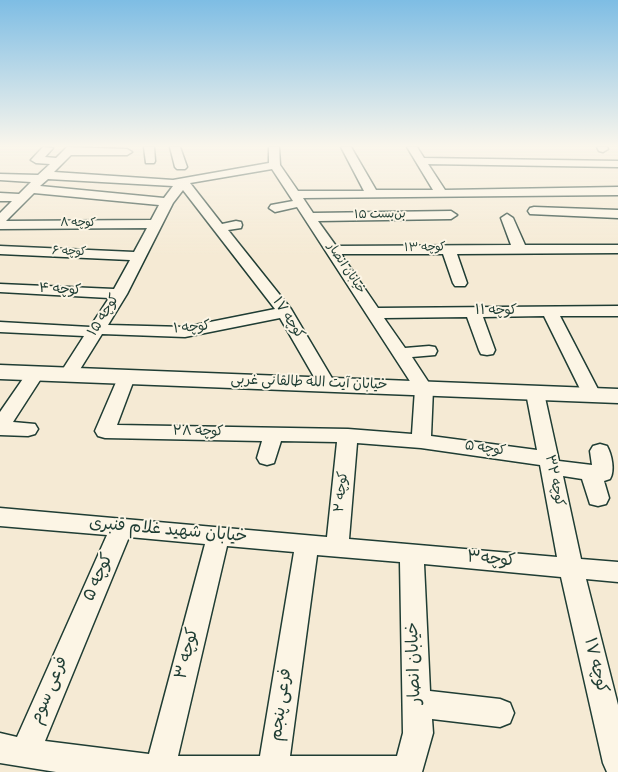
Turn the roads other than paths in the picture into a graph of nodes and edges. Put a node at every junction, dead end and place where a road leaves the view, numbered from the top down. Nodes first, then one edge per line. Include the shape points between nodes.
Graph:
1 (37, 183) edge
2 (182, 183) edge
3 (184, 183) edge
4 (287, 183) edge
5 (366, 183) edge
6 (435, 183) edge
7 (618, 191) edge
8 (441, 193) junction
9 (27, 194) junction
10 (372, 194) junction
11 (0, 197) edge
12 (298, 199) junction
13 (167, 202) junction
14 (275, 208) dead end
15 (534, 211) dead end
16 (618, 214) edge
17 (451, 215) dead end
18 (309, 216) junction
19 (2, 218) edge
20 (507, 218) dead end
21 (219, 221) junction
22 (156, 224) junction
23 (236, 224) dead end
24 (519, 248) junction
25 (448, 249) junction
26 (618, 249) edge
27 (0, 250) edge
28 (332, 250) junction
29 (139, 256) junction
30 (460, 283) dead end
31 (0, 288) edge
32 (119, 294) junction
33 (618, 311) edge
34 (286, 312) junction
35 (473, 312) junction
36 (550, 312) junction
37 (373, 313) junction
38 (0, 327) edge
39 (96, 331) junction
40 (487, 350) dead end
41 (429, 351) dead end
42 (402, 353) junction
43 (0, 372) edge
44 (35, 374) junction
45 (68, 375) junction
46 (126, 377) junction
47 (327, 385) junction
48 (424, 388) junction
49 (535, 393) junction
50 (592, 395) junction
51 (618, 396) edge
52 (0, 427) edge
53 (28, 429) dead end
54 (273, 435) junction
55 (348, 436) junction
56 (421, 441) junction
57 (600, 451) dead end
58 (267, 458) dead end
59 (549, 463) junction
60 (597, 474) junction
61 (598, 498) dead end
62 (2, 521) edge
63 (122, 528) junction
64 (218, 537) junction
65 (306, 544) junction
66 (337, 547) junction
67 (412, 554) junction
68 (571, 568) junction
69 (618, 572) edge
70 (78, 628) joint
71 (417, 703) junction
72 (500, 713) dead end
73 (614, 734) edge
74 (12, 750) edge
75 (618, 763) edge
76 (159, 771) edge
77 (273, 771) junction
78 (407, 772) edge

1 - 9 street
2 - 13 street, کوچه ۱۵
3 - 21 street, کوچه ۱۷ via 202,199
4 - 12 street, خیابان انصار
5 - 10 street
6 - 8 street
7 - 8 street
8 - 10 street
9 - 11 street
9 - 13 street
9 - 19 street
10 - 12 street
12 - 14 street
12 - 18 street, خیابان انصار
13 - 22 street, کوچه ۱۵
15 - 16 street
17 - 18 street, بن‌بست ۱۵
18 - 28 street, خیابان انصار
19 - 22 street, کوچه ۸
20 - 24 street
21 - 23 street
21 - 34 street, کوچه ۱۷ via 242,257
22 - 29 street, کوچه ۱۵
24 - 25 street, کوچه ۱۳
24 - 26 street
25 - 28 street, کوچه ۱۳
25 - 30 street
27 - 29 street, کوچه ۶
28 - 37 street, خیابان انصار
29 - 32 street, کوچه ۱۵
31 - 32 street, کوچه ۴
32 - 39 street, کوچه ۱۵
33 - 36 street, کوچه ۱۱
34 - 39 street, کوچه ۱ via 185,332
34 - 47 street, کوچه ۱۷
35 - 36 street, کوچه ۱۱
35 - 37 street, کوچه ۱۱
35 - 40 street
36 - 50 street
37 - 42 street, خیابان انصار
38 - 39 street
39 - 45 street, کوچه ۱۵
41 - 42 street
42 - 48 street, خیابان انصار
43 - 44 street, خیابان آیت الله طالقانی غربی
44 - 45 street, خیابان آیت الله طالقانی غربی
44 - 52 street
45 - 46 street, خیابان آیت الله طالقانی غربی
46 - 47 street, خیابان آیت الله طالقانی غربی
46 - 54 street, کوچه ۲۸ via 105,431
47 - 48 street, خیابان آیت الله طالقانی غربی
48 - 49 street, خیابان آیت الله طالقانی غربی
48 - 56 street
49 - 50 street, خیابان آیت الله طالقانی غربی
49 - 59 street, کوچه ۳۲
50 - 51 street, خیابان آیت الله طالقانی غربی
52 - 53 street
54 - 55 street, کوچه ۲۸
54 - 58 street
55 - 56 street
55 - 66 street, کوچه ۲
56 - 59 street, کوچه ۵
57 - 60 street
59 - 60 street, کوچه ۵
59 - 68 street, کوچه ۳۲
60 - 61 street
62 - 63 street, خیابان شهید غلام قنبری
63 - 64 street, خیابان شهید غلام قنبری
63 - 70 street, کوچه ۵
64 - 65 street, خیابان شهید غلام قنبری
64 - 76 street, کوچه ۳
65 - 66 street, خیابان شهید غلام قنبری
65 - 77 street, فرعی پنجم
66 - 67 street
67 - 68 street, کوچه۳
67 - 71 street, خیابان انصار
68 - 69 street, کوچه۳
68 - 73 street, کوچه ۱۷
70 - 74 street, فرعی سوم
71 - 72 street
71 - 78 street, خیابان انصار via 418,733
73 - 75 street, کوچه ۱۷
74 - 76 street
76 - 77 street
77 - 78 street

